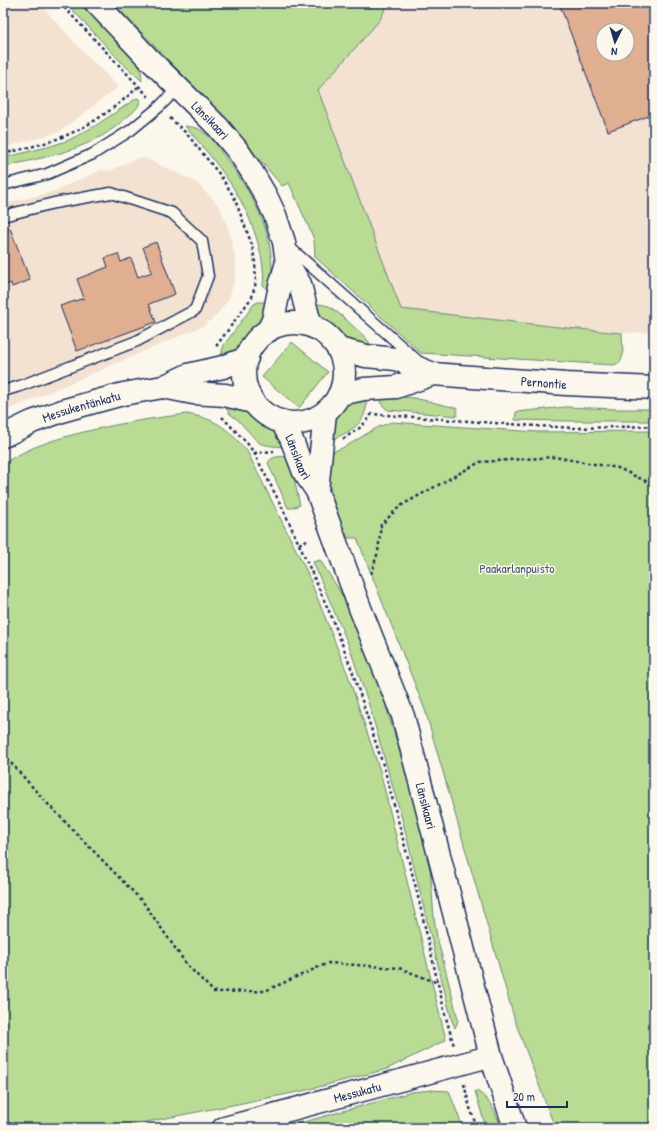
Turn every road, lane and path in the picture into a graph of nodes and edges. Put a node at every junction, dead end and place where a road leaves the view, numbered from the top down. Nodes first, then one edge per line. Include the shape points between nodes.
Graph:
1 (60, 3) edge
2 (96, 3) edge
3 (139, 86) junction
4 (178, 88) junction
5 (159, 107) junction
6 (3, 154) edge
7 (3, 185) edge
8 (3, 216) edge
9 (285, 252) junction
10 (313, 327) junction
11 (268, 331) junction
12 (338, 349) junction
13 (216, 350) dead end
14 (247, 358) junction
15 (433, 374) junction
16 (163, 387) junction
17 (654, 388) edge
18 (3, 391) edge
19 (340, 394) junction
20 (254, 402) junction
21 (325, 413) junction
22 (220, 415) dead end
23 (505, 419) dead end
24 (281, 422) junction
25 (504, 424) junction
26 (654, 426) edge
27 (3, 436) edge
28 (339, 441) dead end
29 (654, 485) edge
30 (317, 491) junction
31 (307, 540) dead end
32 (299, 544) junction
33 (360, 608) junction
34 (3, 754) edge
35 (438, 983) junction
36 (491, 1056) junction
37 (459, 1064) junction
38 (223, 1128) edge
39 (477, 1128) edge
40 (515, 1128) edge

1 - 3 path
2 - 4 street, Länsikaari
3 - 5 path
3 - 6 path via 124,100 75,131 52,141
4 - 5 lane
4 - 9 street, Länsikaari via 218,128 249,167 275,215
5 - 7 lane via 131,130 93,154 47,174
5 - 13 path via 187,134 220,175 234,196 252,245 256,282 252,297 217,344
8 - 18 lane via 54,203 110,194 172,213 202,241 208,276 195,310 136,341
9 - 10 street, Länsikaari via 300,284
9 - 11 street via 273,320
9 - 15 lane
10 - 11 street via 294,323
10 - 12 street via 326,335
11 - 14 street via 254,344
12 - 15 street, Pernontie via 366,356 396,359
12 - 19 street via 344,375
14 - 16 street, Messukentänkatu via 223,367 188,375
14 - 20 street via 245,381
15 - 17 street, Pernontie
15 - 19 street, Pernontie via 396,387 364,388
16 - 20 street, Messukentänkatu
16 - 27 street, Messukentänkatu via 123,394 72,408 32,422
19 - 21 street
20 - 24 street via 264,413
21 - 24 street via 307,422
21 - 30 street, Länsikaari
22 - 32 path via 254,453
23 - 25 path
24 - 30 street, Länsikaari via 291,438 304,472
25 - 26 path via 577,428
25 - 28 path via 372,414 361,428
29 - 33 path via 618,468 554,457 480,462 400,506 381,525 378,552
30 - 33 street, Länsikaari
31 - 32 path
32 - 35 path via 333,620 385,771
33 - 36 street, Länsikaari via 403,716
34 - 35 path via 143,902 187,965 214,992 265,991 328,963 399,968
35 - 37 path
36 - 37 street, Messukatu
36 - 40 street, Länsikaari
37 - 38 street, Messukatu
37 - 39 path

